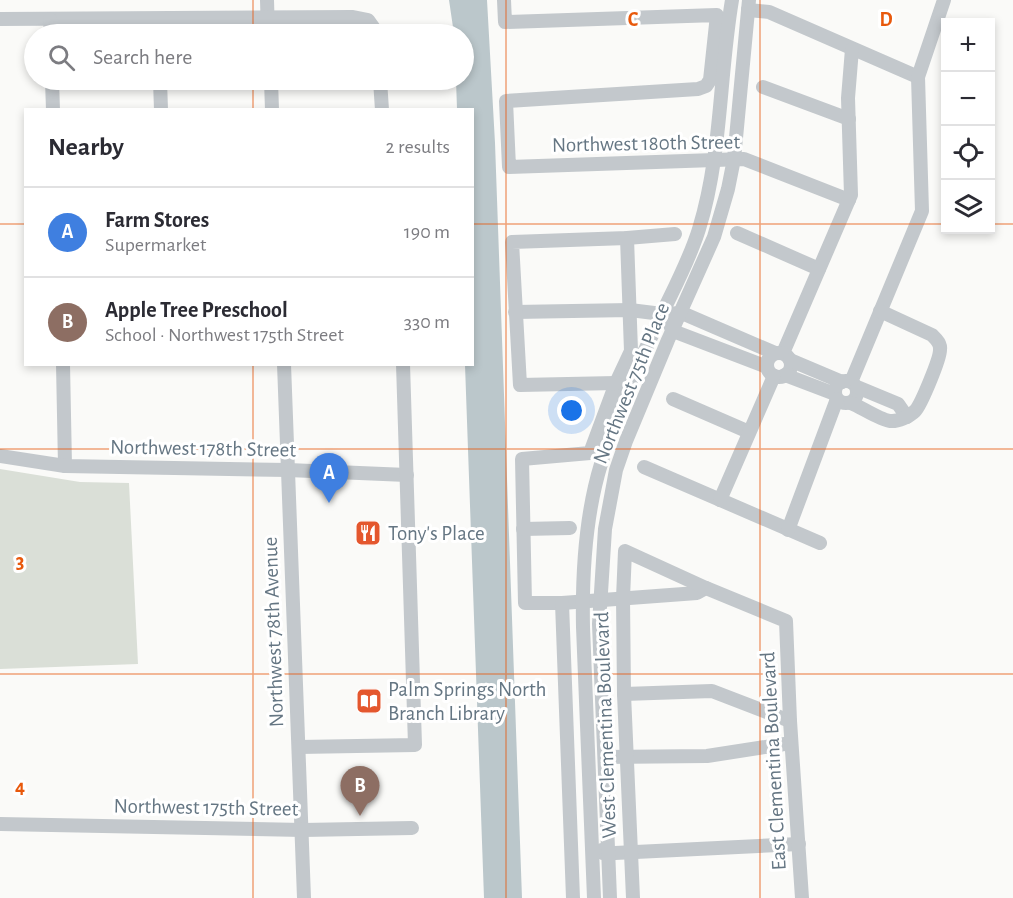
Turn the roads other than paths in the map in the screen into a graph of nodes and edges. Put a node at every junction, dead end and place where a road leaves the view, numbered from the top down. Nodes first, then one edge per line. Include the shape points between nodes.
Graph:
1 (267, 0) edge
2 (504, 0) edge
3 (732, 0) edge
4 (944, 0) edge
5 (748, 5) edge
6 (267, 18) junction
7 (0, 19) edge
8 (50, 19) junction
9 (157, 19) junction
10 (50, 24) edge
11 (157, 24) edge
12 (267, 24) edge
13 (371, 24) edge
14 (852, 49) junction
15 (918, 77) junction
16 (763, 87) dead end
17 (52, 90) edge
18 (160, 90) edge
19 (271, 90) edge
20 (381, 90) edge
21 (53, 108) edge
22 (161, 108) edge
23 (272, 108) edge
24 (382, 108) edge
25 (849, 119) junction
26 (734, 159) junction
27 (715, 160) junction
28 (849, 200) junction
29 (737, 233) dead end
30 (675, 234) dead end
31 (627, 238) junction
32 (819, 269) junction
33 (630, 310) junction
34 (880, 311) junction
35 (515, 312) junction
36 (682, 313) junction
37 (662, 314) junction
38 (673, 331) junction
39 (783, 356) junction
40 (63, 366) edge
41 (284, 366) edge
42 (403, 366) edge
43 (775, 373) junction
44 (616, 383) junction
45 (850, 384) junction
46 (836, 397) junction
47 (673, 399) dead end
48 (851, 403) junction
49 (907, 417) junction
50 (749, 432) junction
51 (0, 456) edge
52 (66, 466) junction
53 (644, 467) dead end
54 (288, 470) junction
55 (406, 475) junction
56 (720, 500) junction
57 (570, 528) dead end
58 (523, 529) junction
59 (788, 530) junction
60 (819, 543) dead end
61 (706, 588) junction
62 (623, 598) junction
63 (582, 600) junction
64 (600, 600) junction
65 (562, 603) junction
66 (624, 694) junction
67 (790, 721) junction
68 (791, 743) junction
69 (299, 747) junction
70 (627, 756) junction
71 (605, 757) junction
72 (0, 824) edge
73 (591, 826) junction
74 (412, 828) dead end
75 (303, 830) junction
76 (799, 844) junction
77 (630, 853) junction
78 (609, 854) junction
79 (304, 898) edge
80 (573, 898) edge
81 (594, 898) edge
82 (610, 898) edge
83 (633, 898) edge
84 (802, 898) edge

1 - 6 street
2 - 27 street, Northwest 180th Street via 505,22 717,15 710,80 706,86 506,101 509,167
3 - 27 street, Northwest 75th Place
4 - 15 street
5 - 14 street
5 - 26 street, Northwest 75th Place
6 - 9 street
6 - 12 street
6 - 13 street via 353,17
7 - 8 street
8 - 9 street
8 - 10 street
9 - 11 street
14 - 15 street
14 - 25 street
15 - 34 street via 922,211
16 - 25 street
17 - 21 street
18 - 22 street
19 - 23 street
20 - 24 street
25 - 28 street
26 - 27 street, Northwest 180th Street
26 - 28 street, Northwest 180th Street via 744,159
26 - 36 street, Northwest 75th Place via 714,237
27 - 37 street, Northwest 75th Place via 698,232
28 - 32 street
29 - 32 street
30 - 31 street
31 - 33 street
31 - 35 street via 512,243
32 - 39 street
33 - 35 street
33 - 37 street
33 - 44 street via 631,351
34 - 45 street
34 - 49 street via 932,335 941,349 921,402
35 - 44 street via 520,385
36 - 37 street
36 - 38 street, Northwest 75th Place
36 - 39 street
37 - 38 street
37 - 63 street, Northwest 75th Place via 600,466 588,527
38 - 43 street
38 - 64 street, Northwest 75th Place via 616,470 605,529
39 - 43 street via 770,357
39 - 43 street via 790,369
39 - 45 street
40 - 52 street
41 - 54 street, Northwest 78th Avenue
42 - 55 street
43 - 46 street
43 - 50 street
44 - 58 street via 590,453 522,459
45 - 46 street via 836,387
45 - 48 street via 858,393
45 - 49 street via 898,404
46 - 48 street via 844,404
46 - 59 street
47 - 50 street
48 - 49 street via 890,421
50 - 56 street
51 - 52 street, Northwest 178th Street
52 - 54 street, Northwest 178th Street
53 - 56 street
54 - 55 street, Northwest 178th Street
54 - 69 street, Northwest 78th Avenue
55 - 69 street via 415,745
56 - 59 street
57 - 58 street
58 - 65 street via 525,603
59 - 60 street
61 - 62 street via 698,592
61 - 62 street, West Clementina Boulevard via 625,551
61 - 67 street, East Clementina Boulevard via 786,621
62 - 64 street
62 - 66 street, West Clementina Boulevard
63 - 64 street
63 - 65 street
63 - 73 street, Northwest 75th Place
64 - 71 street, Northwest 75th Place
65 - 80 street
66 - 67 street via 712,691
66 - 70 street, West Clementina Boulevard
67 - 68 street, East Clementina Boulevard
68 - 70 street via 707,756
68 - 76 street, East Clementina Boulevard
69 - 75 street, Northwest 78th Avenue
70 - 71 street
70 - 77 street, West Clementina Boulevard
71 - 78 street, Northwest 75th Place
72 - 75 street, Northwest 175th Street
73 - 78 street via 600,849
73 - 81 street, Northwest 75th Place
74 - 75 street, Northwest 175th Street
75 - 79 street, Northwest 78th Avenue
76 - 77 street
76 - 84 street, East Clementina Boulevard
77 - 78 street
77 - 83 street, West Clementina Boulevard
78 - 82 street, Northwest 75th Place

